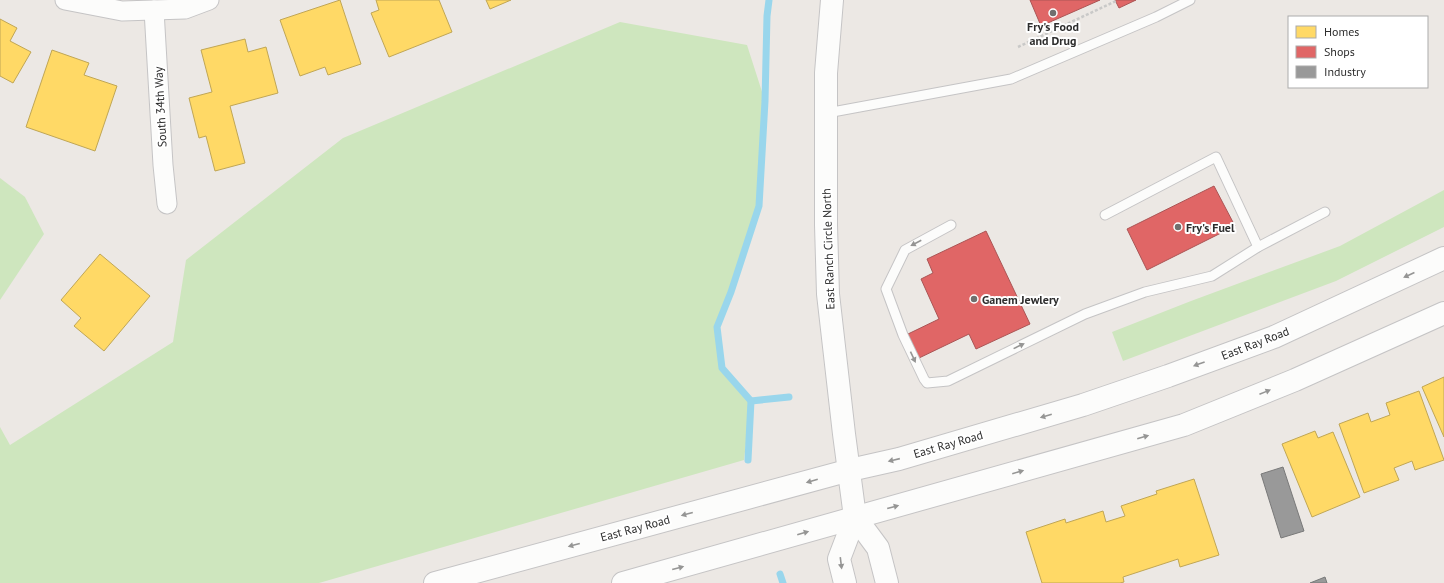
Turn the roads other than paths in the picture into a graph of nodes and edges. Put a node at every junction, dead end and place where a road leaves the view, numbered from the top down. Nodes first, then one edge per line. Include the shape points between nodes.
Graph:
1 (65, 0) edge
2 (209, 0) edge
3 (832, 0) edge
4 (1190, 0) edge
5 (154, 10) junction
6 (827, 113) junction
7 (167, 204) dead end
8 (1325, 212) dead end
9 (1104, 215) dead end
10 (951, 225) dead end
11 (1258, 247) junction
12 (1444, 258) edge
13 (1444, 312) edge
14 (850, 470) junction
15 (854, 507) junction
16 (435, 583) edge
17 (623, 583) edge
18 (845, 583) edge
19 (887, 583) edge

1 - 5 street via 122,11
2 - 5 street via 185,8
3 - 6 main road, East Ranch Circle North via 826,73
4 - 6 lane via 1011,79
5 - 7 street, South 34th Way
6 - 14 main road, East Ranch Circle North via 828,294
8 - 11 lane
9 - 11 lane via 1216,157
10 -> 11 lane via 905,250 886,289 903,335 927,383 948,381 1085,314 1145,292 1212,276
12 -> 14 main road, East Ray Road via 1274,337 1168,376 1083,405 899,459
15 -> 13 main road via 905,504 1184,425 1295,380
14 - 15 main road, East Ranch Circle North
14 -> 16 main road, East Ray Road
17 -> 15 main road
15 -> 18 main road via 839,559
15 - 19 main road via 878,548

